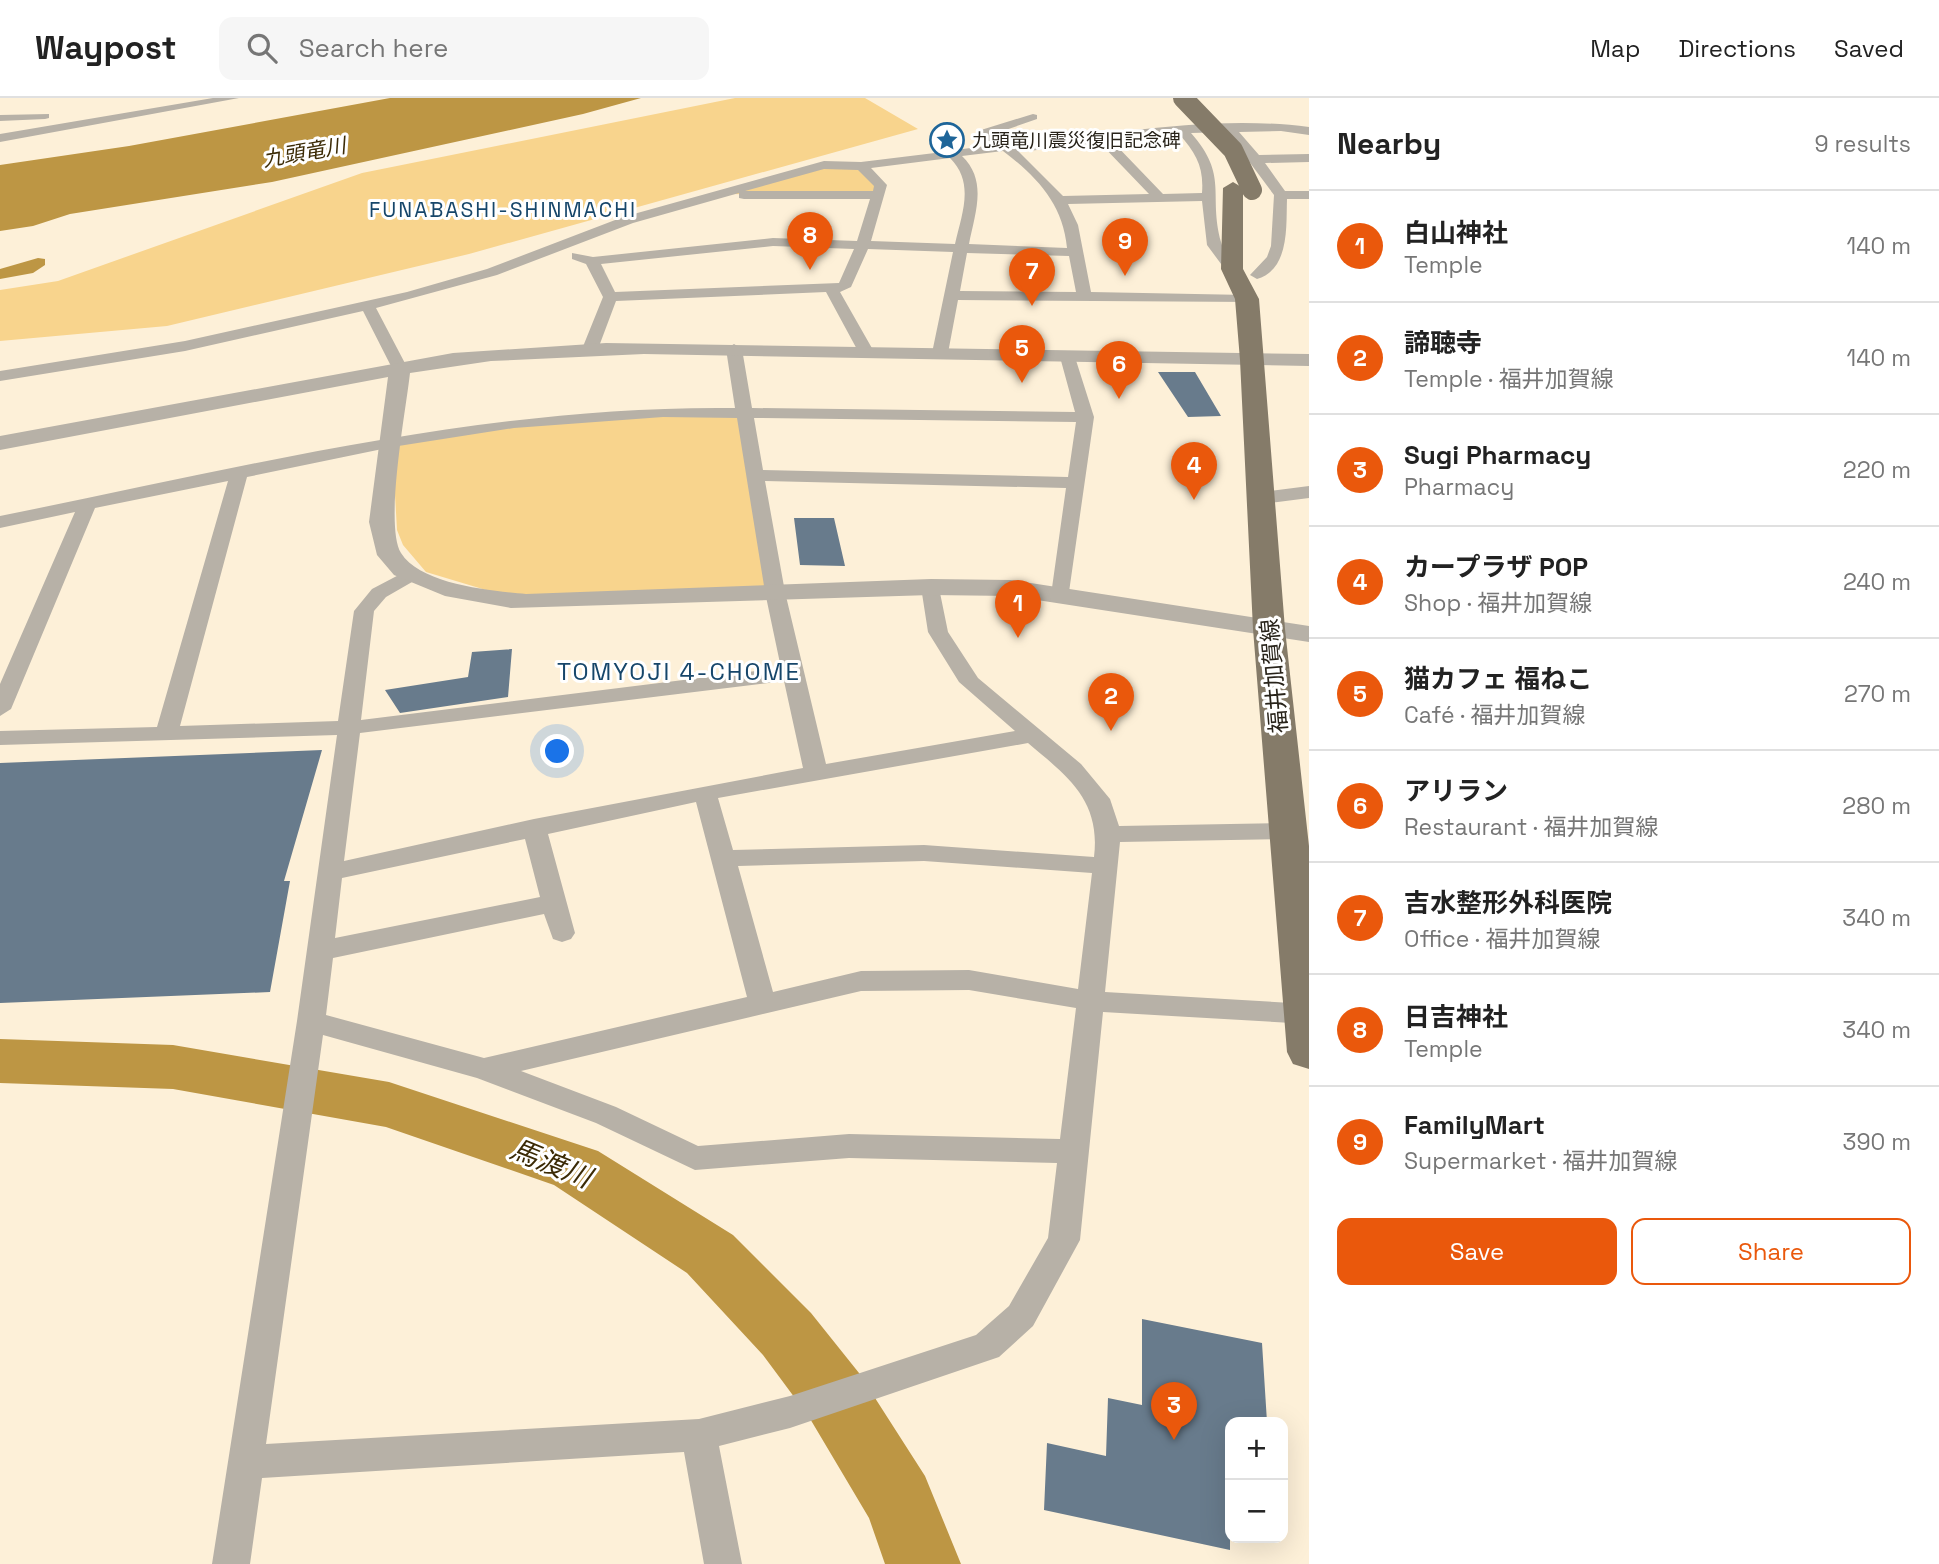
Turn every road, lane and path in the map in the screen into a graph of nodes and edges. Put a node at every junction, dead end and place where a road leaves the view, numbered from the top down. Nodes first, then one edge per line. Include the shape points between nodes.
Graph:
1 (209, 98) edge
2 (233, 98) edge
3 (1168, 98) edge
4 (1183, 98) edge
5 (191, 105) junction
6 (1033, 117) dead end
7 (0, 118) edge
8 (103, 121) junction
9 (0, 127) edge
10 (1230, 128) junction
11 (1182, 130) junction
12 (1309, 131) edge
13 (0, 138) edge
14 (1102, 138) junction
15 (935, 140) dead end
16 (1008, 148) junction
17 (954, 153) junction
18 (1309, 158) edge
19 (1255, 159) junction
20 (861, 166) junction
21 (1243, 189) junction
22 (878, 195) junction
23 (1281, 195) junction
24 (1309, 195) edge
25 (708, 196) junction
26 (1208, 197) junction
27 (1160, 198) junction
28 (1058, 200) junction
29 (1254, 226) dead end
30 (863, 246) junction
31 (553, 248) junction
32 (962, 248) junction
33 (1256, 250) dead end
34 (1075, 252) junction
35 (592, 261) junction
36 (1232, 269) junction
37 (1252, 287) junction
38 (831, 288) junction
39 (952, 295) junction
40 (1084, 296) junction
41 (610, 297) junction
42 (367, 305) junction
43 (590, 349) junction
44 (734, 349) junction
45 (864, 350) junction
46 (940, 353) junction
47 (1068, 357) junction
48 (1253, 360) junction
49 (1309, 360) edge
50 (400, 369) junction
51 (0, 376) edge
52 (744, 412) junction
53 (1085, 417) junction
54 (392, 442) junction
55 (0, 443) edge
56 (239, 474) junction
57 (755, 475) junction
58 (1076, 483) junction
59 (1309, 492) edge
60 (1261, 498) junction
61 (88, 506) junction
62 (0, 522) edge
63 (412, 574) junction
64 (931, 587) junction
65 (775, 592) junction
66 (1062, 595) junction
67 (1269, 629) junction
68 (1309, 634) edge
69 (794, 673) junction
70 (0, 709) edge
71 (348, 728) junction
72 (167, 733) junction
73 (1033, 736) junction
74 (0, 738) edge
75 (816, 773) junction
76 (705, 793) junction
77 (534, 827) junction
78 (1288, 831) junction
79 (1109, 834) junction
80 (723, 858) junction
81 (1105, 866) junction
82 (331, 872) junction
83 (554, 903) junction
84 (562, 933) dead end
85 (319, 951) junction
86 (1092, 1001) junction
87 (762, 1004) junction
88 (1307, 1014) edge
89 (311, 1021) junction
90 (1309, 1052) edge
91 (484, 1069) junction
92 (1074, 1151) junction
93 (699, 1435) junction
94 (246, 1461) junction
95 (232, 1564) edge
96 (723, 1564) edge

1 - 5 street
2 - 5 street
3 - 21 main road, 福井加賀線 via 1219,154
4 - 21 main road, 福井加賀線, bridge via 1233,150
5 - 7 street via 130,110 122,106
5 - 8 street
6 - 16 street via 985,134
8 - 9 street
8 - 13 street
10 - 11 street
10 - 12 street
10 - 19 street
11 - 14 street
11 - 26 street via 1202,153 1210,175
14 - 16 street
14 - 27 street
15 - 17 street
16 - 17 street
16 - 28 street
17 - 20 street
17 - 32 street via 967,168 973,189
18 - 19 street
19 - 23 street
20 - 22 street via 881,185
20 - 25 street via 824,165
21 - 29 main road, 福井加賀線
21 - 36 main road, 福井加賀線
22 - 25 street
22 - 30 street
23 - 24 street
23 - 37 street via 1278,246
25 - 31 street
26 - 27 street
26 - 36 street via 1214,246
27 - 28 street
28 - 34 street via 1070,222
30 - 32 street
30 - 35 street via 773,242
30 - 38 street via 845,287
31 - 35 street
31 - 42 street via 492,272
32 - 34 street
32 - 39 street
33 - 37 main road, 福井加賀線
34 - 40 street
35 - 41 street
36 - 37 main road, 福井加賀線
37 - 40 street
37 - 48 main road, 福井加賀線
38 - 41 street
38 - 45 street
39 - 40 street
39 - 46 street
41 - 43 street
42 - 50 street
42 - 51 street via 185,346
43 - 44 street
43 - 50 street via 486,355
44 - 45 street
44 - 52 street
45 - 46 street
46 - 47 street
47 - 48 street
47 - 53 street
48 - 49 street
48 - 60 main road, 福井加賀線
50 - 54 street
50 - 55 street
52 - 53 street
52 - 54 street via 601,415
52 - 57 street
53 - 58 street
54 - 56 street
54 - 63 street via 381,522 392,559
56 - 61 street
56 - 72 street
57 - 58 street
57 - 65 street
58 - 66 street
59 - 60 street
60 - 67 main road, 福井加賀線
61 - 62 street
61 - 70 street
63 - 65 street via 488,599 526,602
63 - 71 street via 380,591 364,611
64 - 65 street
64 - 66 street via 1011,588
64 - 73 street via 939,632 970,682
65 - 69 street
66 - 67 street
67 - 68 street
67 - 78 main road, 福井加賀線
69 - 71 street
69 - 75 street
71 - 72 street
71 - 82 street
72 - 74 street
73 - 75 street
73 - 79 street via 1073,769 1098,799
75 - 76 street
76 - 77 street
76 - 80 street
77 - 82 street
77 - 83 street
78 - 79 street
78 - 88 main road, 福井加賀線
79 - 81 street
80 - 81 street via 924,853
80 - 87 street
81 - 86 street
82 - 85 street
83 - 84 street
83 - 85 street
85 - 89 street
86 - 87 street via 970,980 862,982
86 - 88 street
86 - 92 street
87 - 91 street
88 - 90 main road, 福井加賀線
89 - 91 street
89 - 94 street
91 - 92 street via 606,1115 695,1158 849,1146
92 - 93 street via 1064,1240 1021,1316 987,1346 790,1412
93 - 94 street
93 - 96 street
94 - 95 street

